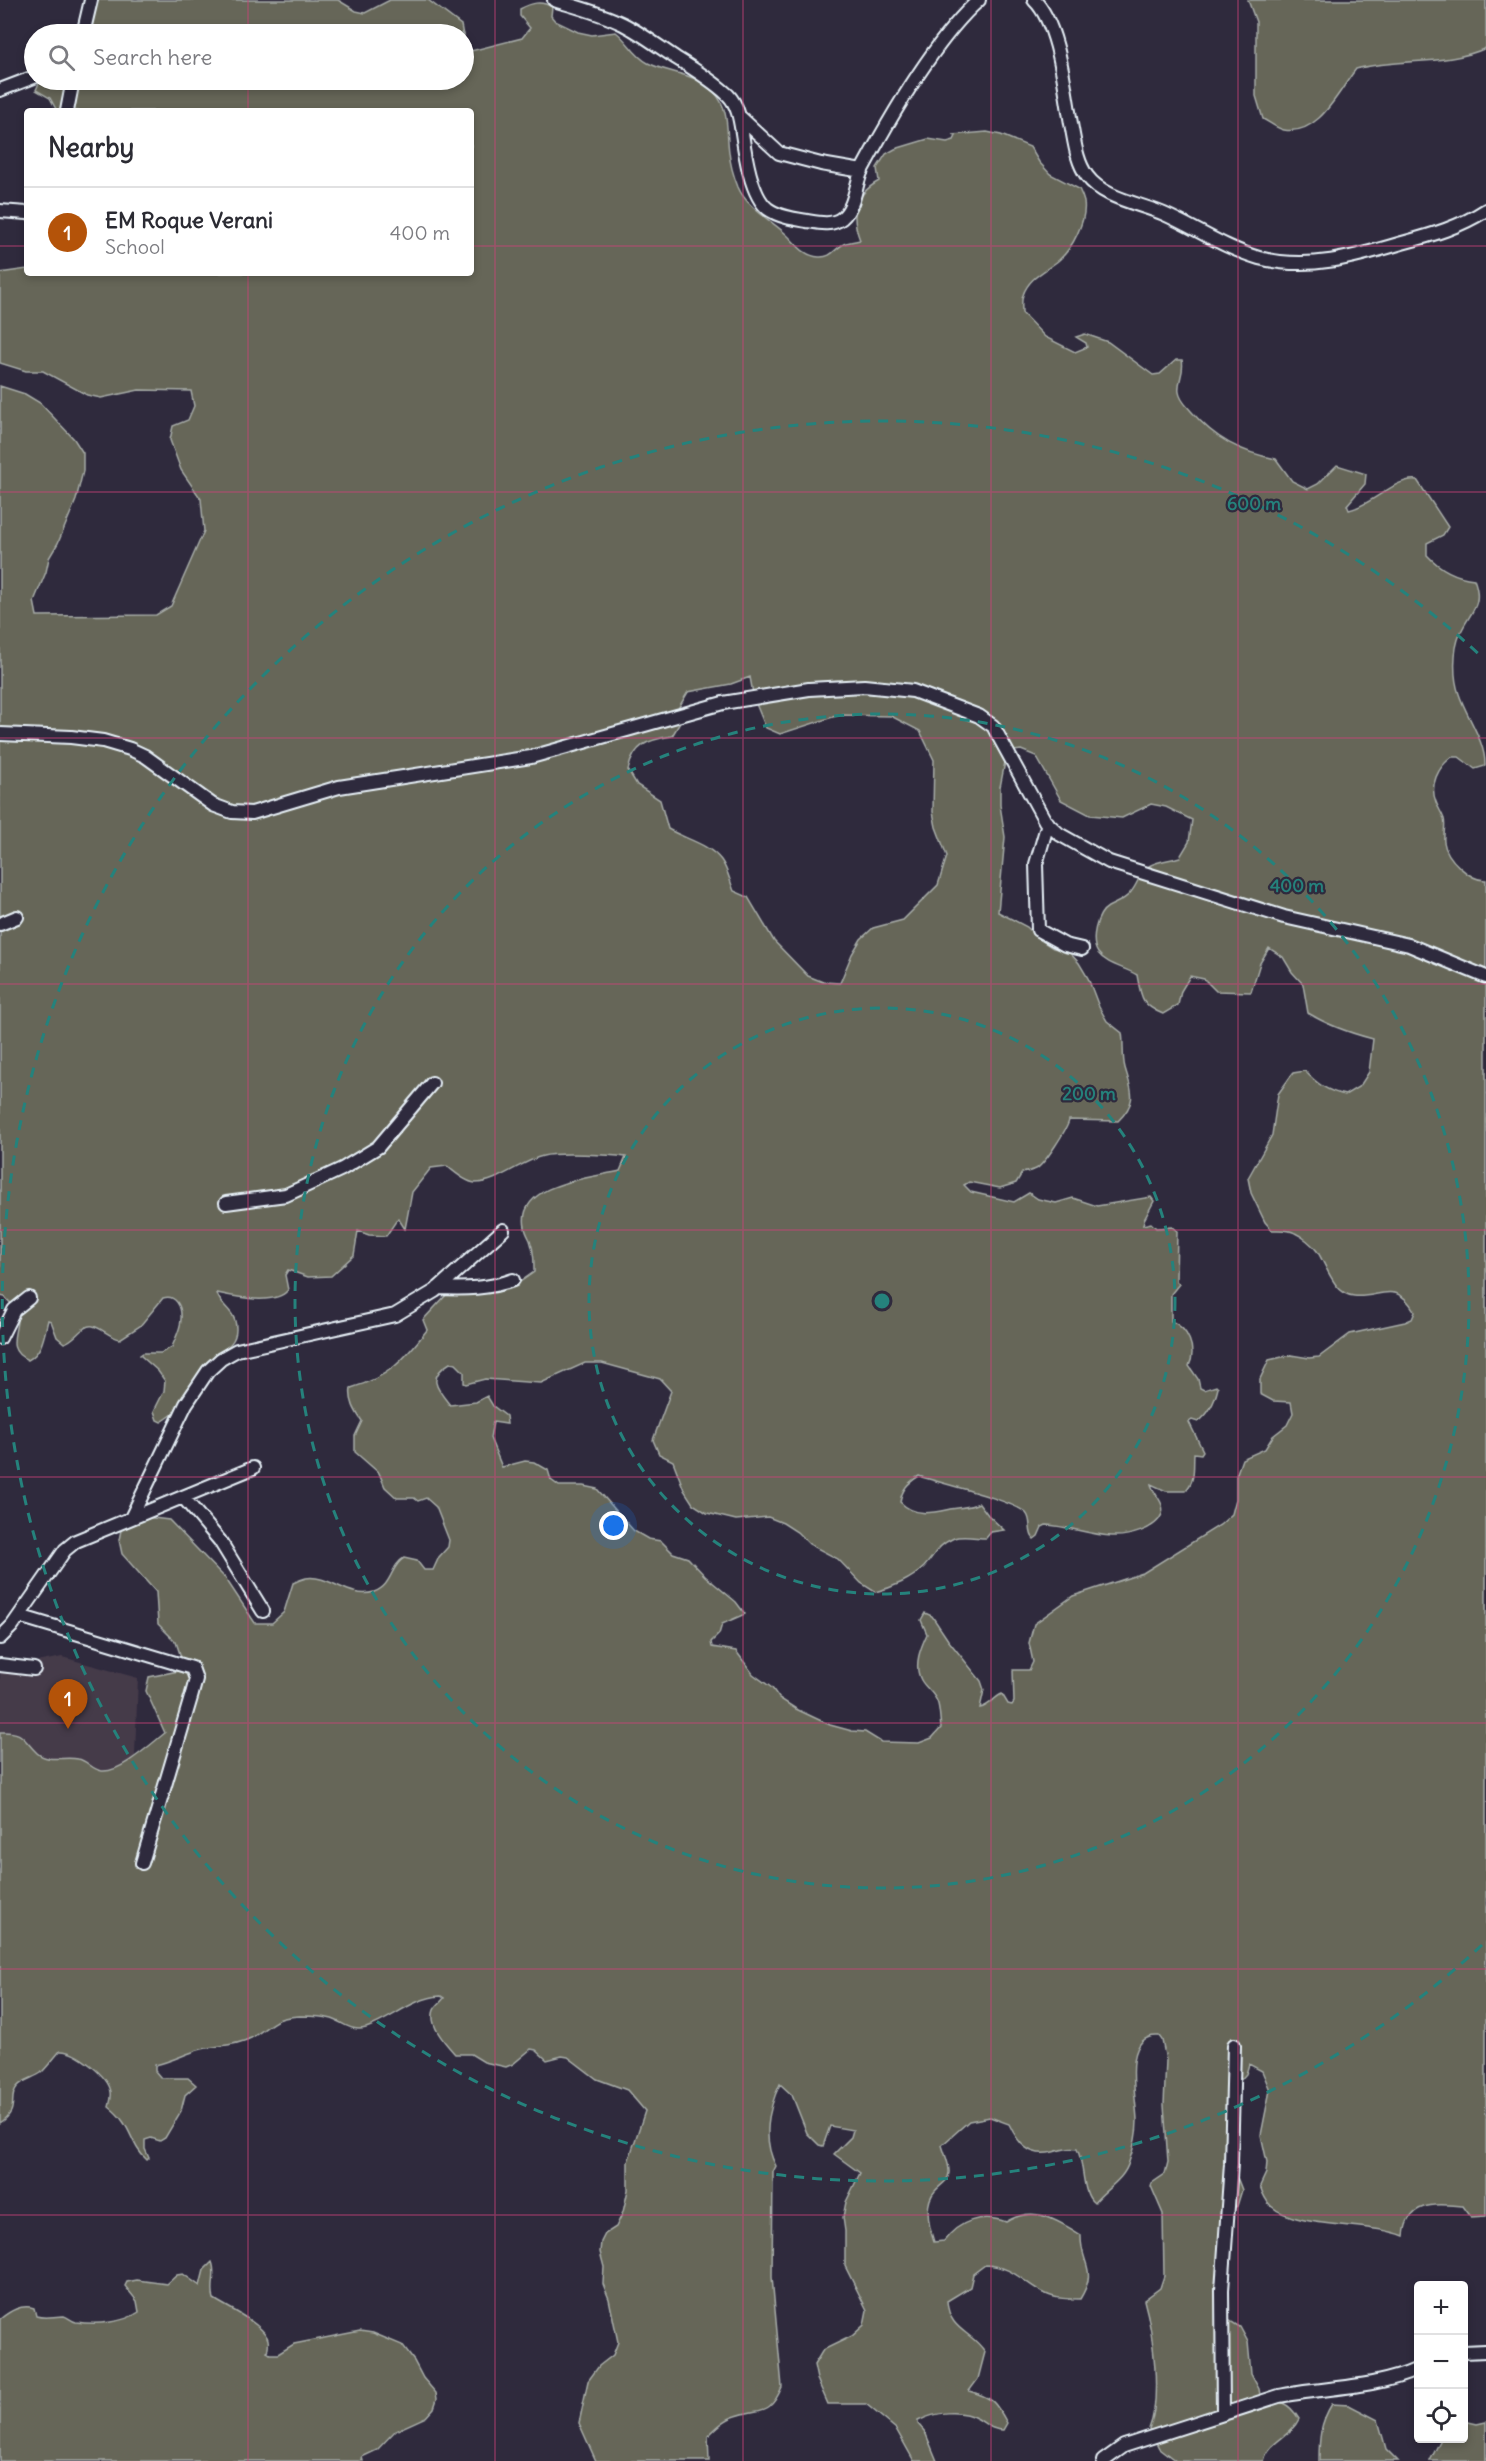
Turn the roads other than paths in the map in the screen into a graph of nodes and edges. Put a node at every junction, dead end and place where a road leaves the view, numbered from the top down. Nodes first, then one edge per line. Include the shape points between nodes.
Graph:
1 (91, 0) edge
2 (554, 0) edge
3 (979, 0) edge
4 (1034, 0) edge
5 (85, 24) edge
6 (24, 81) edge
7 (0, 90) edge
8 (71, 90) edge
9 (68, 108) edge
10 (740, 116) junction
11 (862, 171) junction
12 (1486, 210) edge
13 (0, 211) edge
14 (24, 213) edge
15 (0, 734) edge
16 (1048, 824) junction
17 (17, 917) dead end
18 (0, 924) edge
19 (1082, 949) dead end
20 (1486, 976) edge
21 (432, 1083) dead end
22 (226, 1203) dead end
23 (503, 1230) dead end
24 (513, 1280) dead end
25 (438, 1288) junction
26 (29, 1298) dead end
27 (0, 1338) edge
28 (253, 1468) dead end
29 (183, 1497) junction
30 (131, 1518) junction
31 (263, 1611) dead end
32 (19, 1616) junction
33 (0, 1638) edge
34 (0, 1665) edge
35 (34, 1669) dead end
36 (142, 1863) dead end
37 (1234, 2045) dead end
38 (1486, 2351) edge
39 (1468, 2352) edge
40 (1414, 2370) edge
41 (1223, 2413) junction
42 (1103, 2461) edge

1 - 5 street
2 - 10 street via 624,24 729,96
3 - 11 street via 964,13 922,70
4 - 12 street via 1046,13 1054,34 1077,155 1088,177 1113,195 1164,214 1248,254 1312,264 1353,258 1436,234
6 - 7 street
8 - 9 street
10 - 11 street via 779,153
10 - 11 street via 746,158 758,197 768,209 786,217 833,223 843,218 851,205
13 - 14 street
15 - 16 street via 71,737 130,749 213,806 252,813 339,787 531,757 723,703 809,689 864,686 913,691 980,716 993,726
16 - 19 street via 1036,864 1038,930 1065,945
16 - 20 street via 1108,862 1284,917 1409,945
17 - 18 street
21 - 22 street via 378,1147 342,1169 286,1195
23 - 25 street
24 - 25 street via 497,1286
25 - 30 street via 395,1315 237,1350 221,1359 186,1404
26 - 27 street via 14,1310
28 - 29 street
29 - 30 street
29 - 31 street via 220,1541
30 - 32 street via 76,1541 65,1550
32 - 33 street
32 - 36 street via 192,1668 196,1679
34 - 35 street
37 - 41 street via 1222,2290
38 - 39 street
40 - 41 street via 1343,2388 1279,2396
41 - 42 street via 1124,2446

